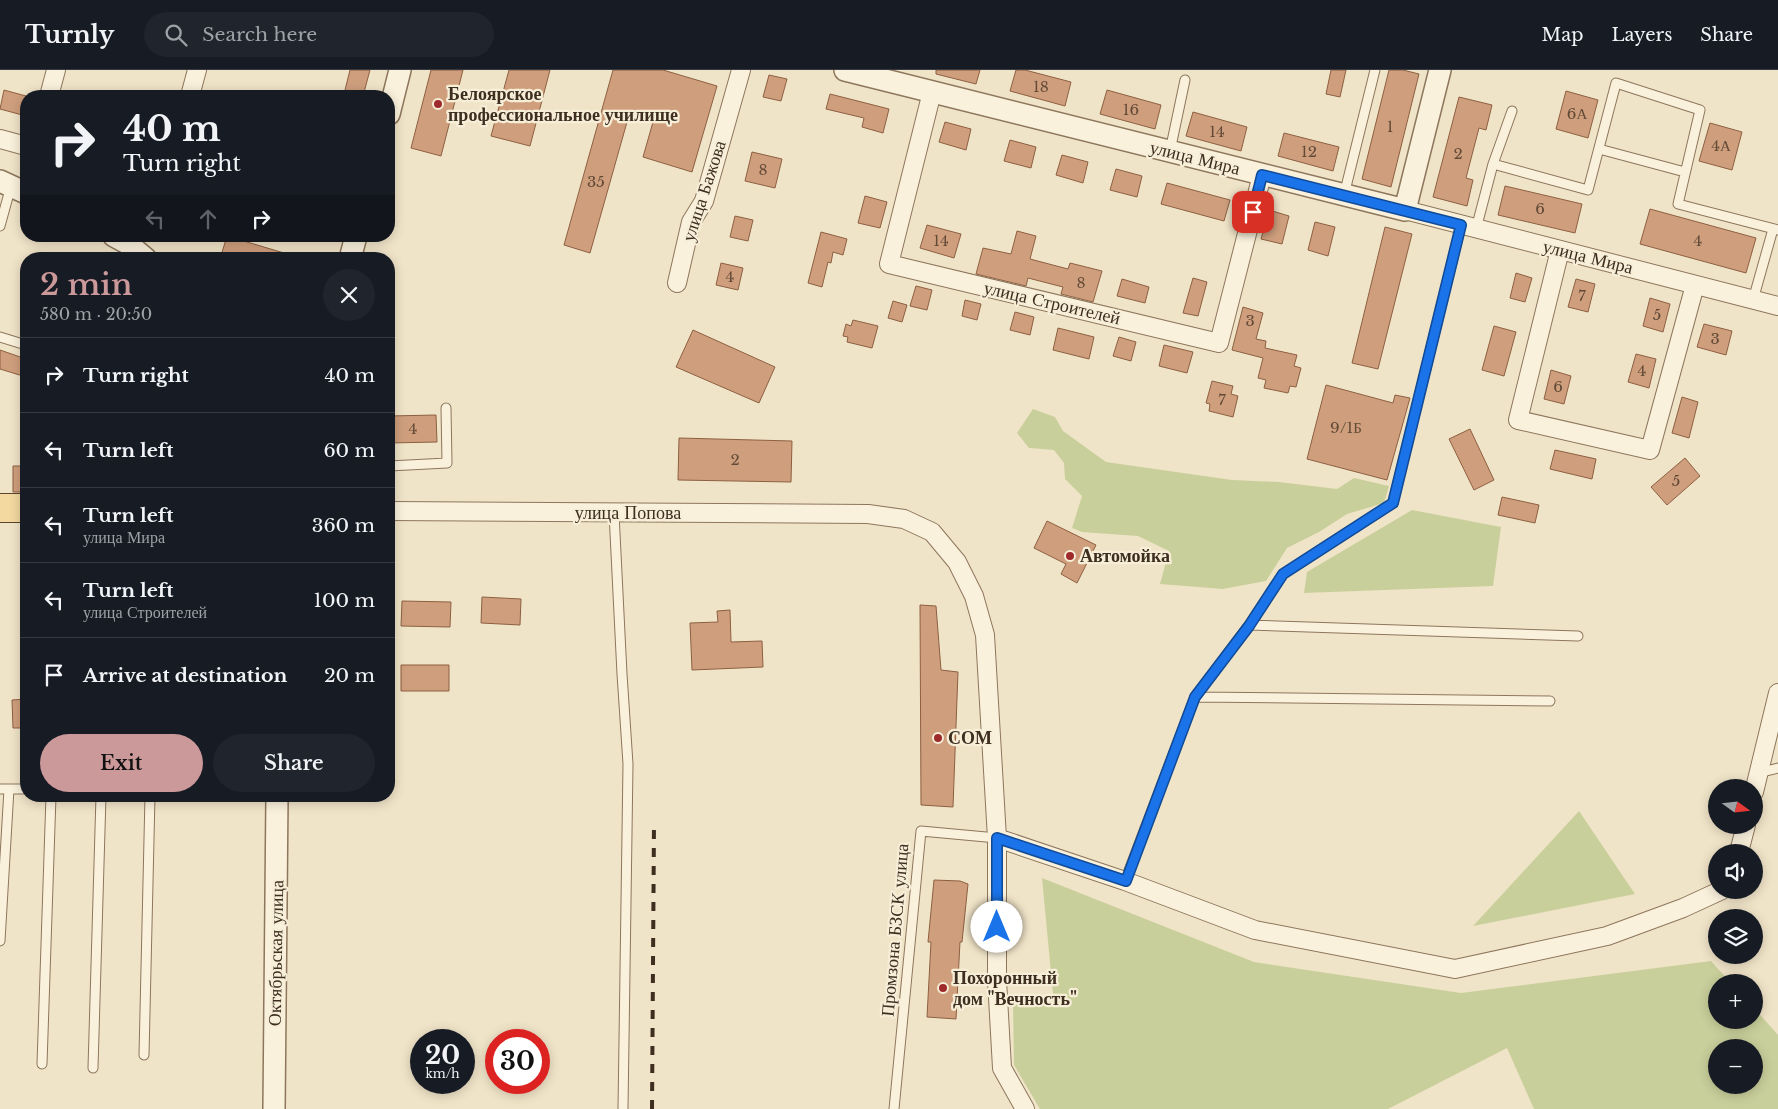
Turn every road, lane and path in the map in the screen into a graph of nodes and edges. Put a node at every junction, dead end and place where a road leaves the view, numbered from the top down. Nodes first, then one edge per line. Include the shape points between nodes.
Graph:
1 (56, 70) edge
2 (196, 70) edge
3 (400, 70) edge
4 (741, 70) edge
5 (845, 70) edge
6 (1375, 70) edge
7 (1440, 70) edge
8 (1185, 80) dead end
9 (51, 90) edge
10 (191, 90) edge
11 (395, 90) edge
12 (932, 92) junction
13 (1512, 111) dead end
14 (0, 139) edge
15 (20, 144) edge
16 (1599, 149) junction
17 (1170, 151) junction
18 (1493, 164) junction
19 (1686, 172) junction
20 (1262, 175) junction
21 (12, 187) edge
22 (1344, 195) junction
23 (1405, 210) junction
24 (0, 226) edge
25 (1468, 227) junction
26 (1776, 230) edge
27 (125, 242) edge
28 (1560, 250) junction
29 (138, 252) edge
30 (677, 282) dead end
31 (1694, 285) junction
32 (1753, 300) junction
33 (1778, 306) edge
34 (0, 337) edge
35 (20, 343) edge
36 (446, 408) dead end
37 (395, 466) edge
38 (0, 508) edge
39 (20, 508) edge
40 (395, 511) edge
41 (614, 513) junction
42 (1249, 626) junction
43 (1578, 636) dead end
44 (1778, 694) edge
45 (1195, 697) junction
46 (1550, 701) dead end
47 (1778, 768) edge
48 (1758, 773) junction
49 (1757, 779) edge
50 (5, 789) edge
51 (20, 789) edge
52 (51, 802) edge
53 (101, 802) edge
54 (150, 802) edge
55 (277, 802) edge
56 (997, 838) junction
57 (1126, 881) junction
58 (1708, 896) edge
59 (0, 940) edge
60 (144, 1055) dead end
61 (42, 1064) dead end
62 (93, 1068) dead end
63 (274, 1109) edge
64 (622, 1109) edge
65 (894, 1109) edge
66 (1026, 1109) edge

1 - 9 street
2 - 10 street
3 - 11 street
4 - 30 street, улица Бажова via 704,201 691,222
5 - 12 street, улица Мира
6 - 22 lane
7 - 23 street
8 - 17 lane
12 - 17 street, улица Мира
12 - 20 street, улица Строителей via 889,264 1220,343
13 - 18 lane
14 - 15 street
16 - 18 lane via 1588,190
16 - 19 lane
16 - 19 lane via 1616,83 1700,110
17 - 20 street, улица Мира
18 - 25 lane
19 - 26 lane via 1678,204
20 - 22 street, улица Мира
21 - 24 lane
22 - 23 street, улица Мира
23 - 25 street, улица Мира
25 - 28 street, улица Мира
25 - 42 lane via 1393,503 1283,574
26 - 32 lane
27 - 29 street
28 - 31 street, улица Мира
28 - 31 street via 1518,420 1650,450
31 - 32 street, улица Мира
32 - 33 street, улица Мира
34 - 35 lane
36 - 37 lane via 447,464
38 - 39 main road
40 - 41 street, улица Попова
41 - 56 street, улица Попова via 868,514 904,519 932,532 957,562 974,596 985,635
41 - 64 lane via 628,764
42 - 43 lane
42 - 45 lane
44 - 48 street
45 - 46 lane
45 - 57 lane
47 - 48 lane
48 - 49 street
50 - 51 lane
50 - 59 lane
52 - 61 lane
53 - 62 lane
54 - 60 lane
55 - 63 street, Октябрьская улица
56 - 57 street
56 - 65 lane, Промзона БЗСК улица via 920,831
56 - 66 street, улица Попова via 997,980 1002,1068
57 - 58 street via 1255,930 1455,969 1607,936

